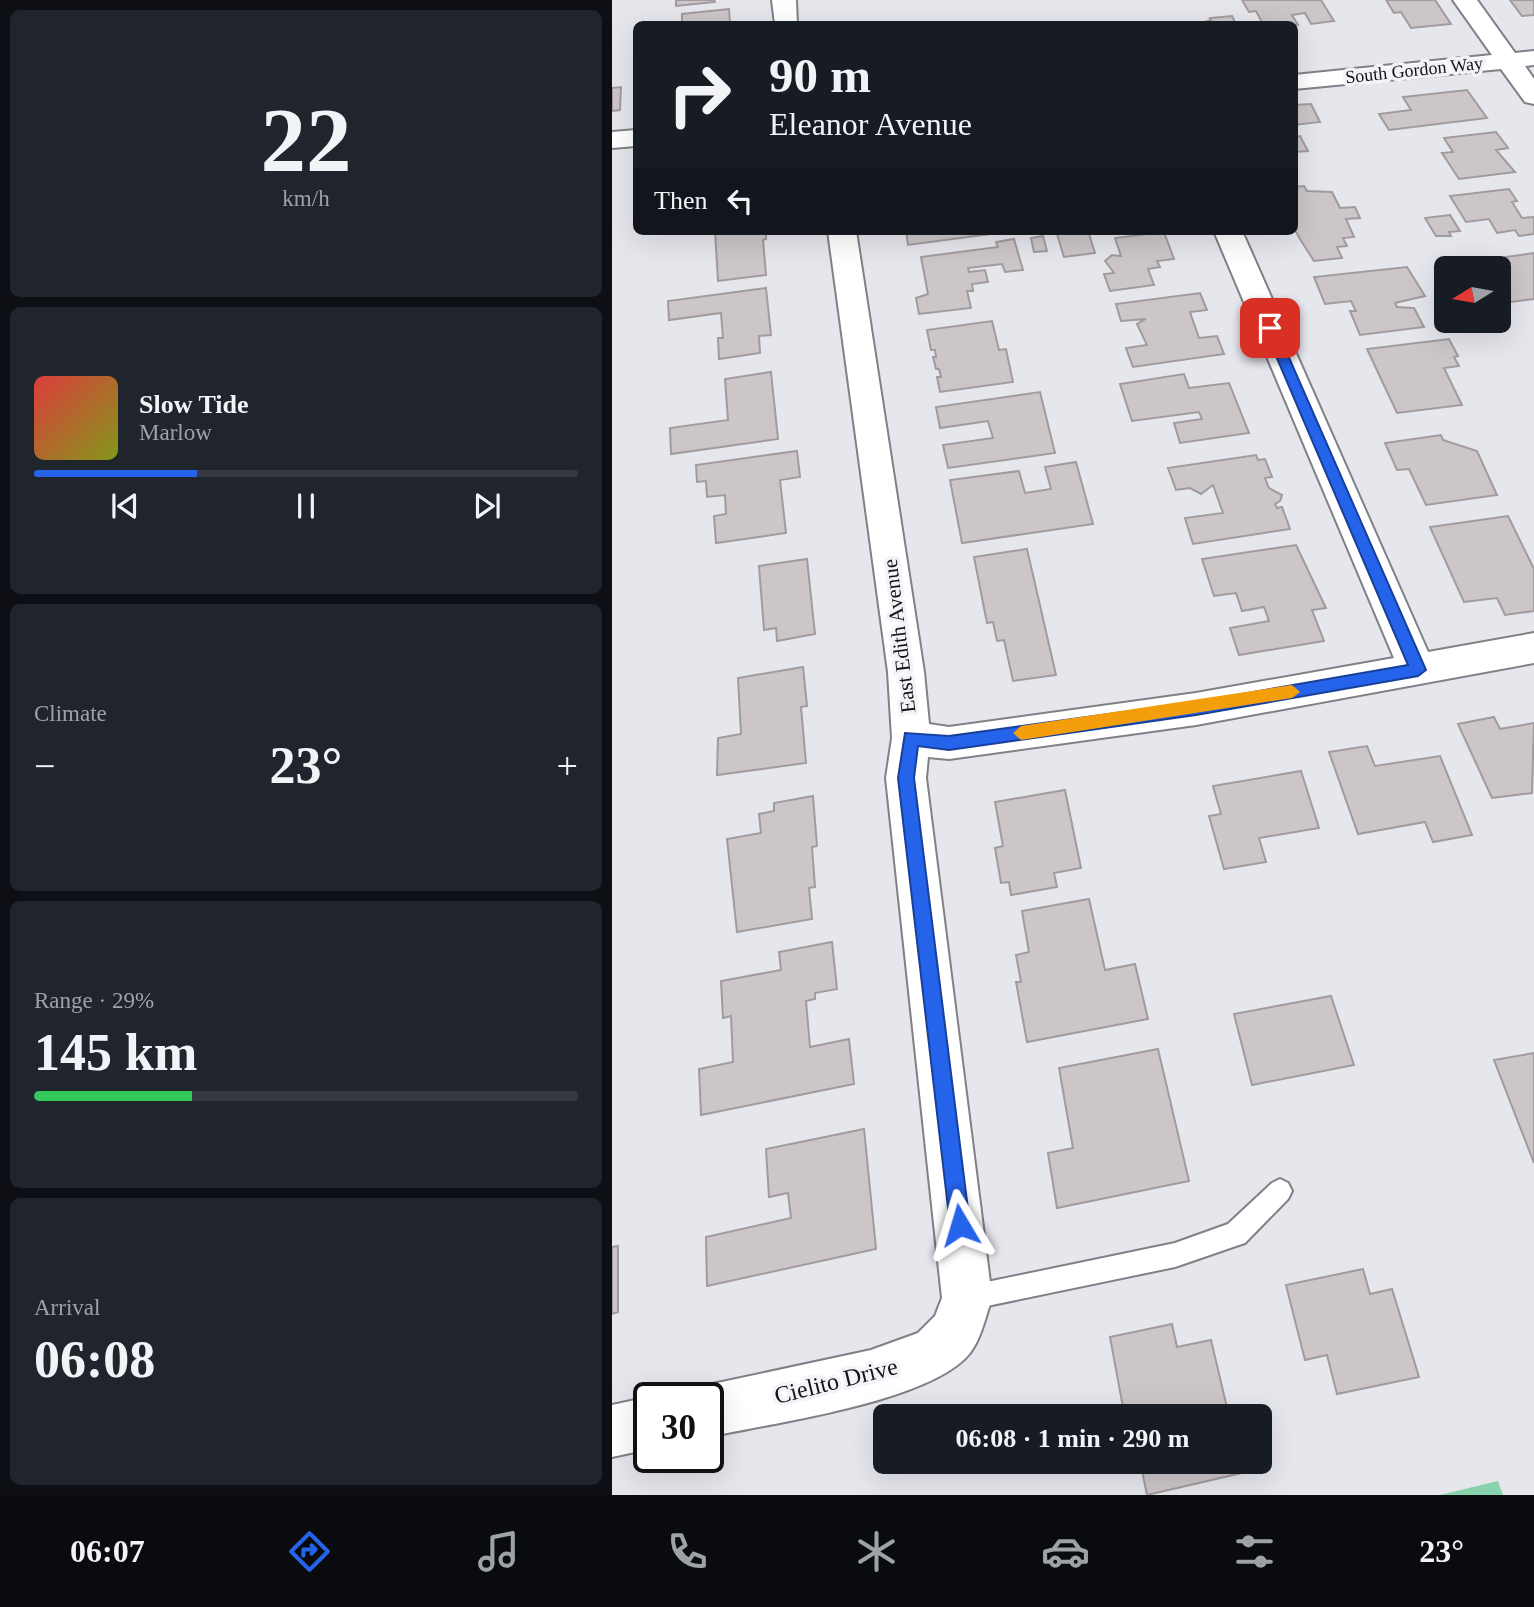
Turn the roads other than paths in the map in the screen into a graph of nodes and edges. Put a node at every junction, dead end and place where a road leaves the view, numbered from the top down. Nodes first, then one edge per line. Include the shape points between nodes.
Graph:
1 (784, 0) edge
2 (1464, 0) edge
3 (786, 21) edge
4 (1534, 58) edge
5 (1508, 60) junction
6 (1298, 82) edge
7 (1534, 97) edge
8 (633, 138) edge
9 (612, 140) edge
10 (843, 235) edge
11 (1230, 235) edge
12 (1534, 648) edge
13 (1418, 670) junction
14 (911, 738) junction
15 (1280, 1191) dead end
16 (961, 1315) junction
17 (724, 1408) edge
18 (633, 1426) edge
19 (612, 1431) edge

1 - 3 street
2 - 5 street
4 - 5 street, South Gordon Way
5 - 6 street, South Gordon Way
5 - 7 street
8 - 9 street
10 - 14 street, East Edith Avenue via 906,672
11 - 13 street
12 - 13 street
13 - 14 street via 1196,709 949,743
14 - 16 street, East Edith Avenue via 906,778
15 - 16 lane via 1236,1234
16 - 17 street, Cielito Drive via 934,1353 871,1376
18 - 19 street

